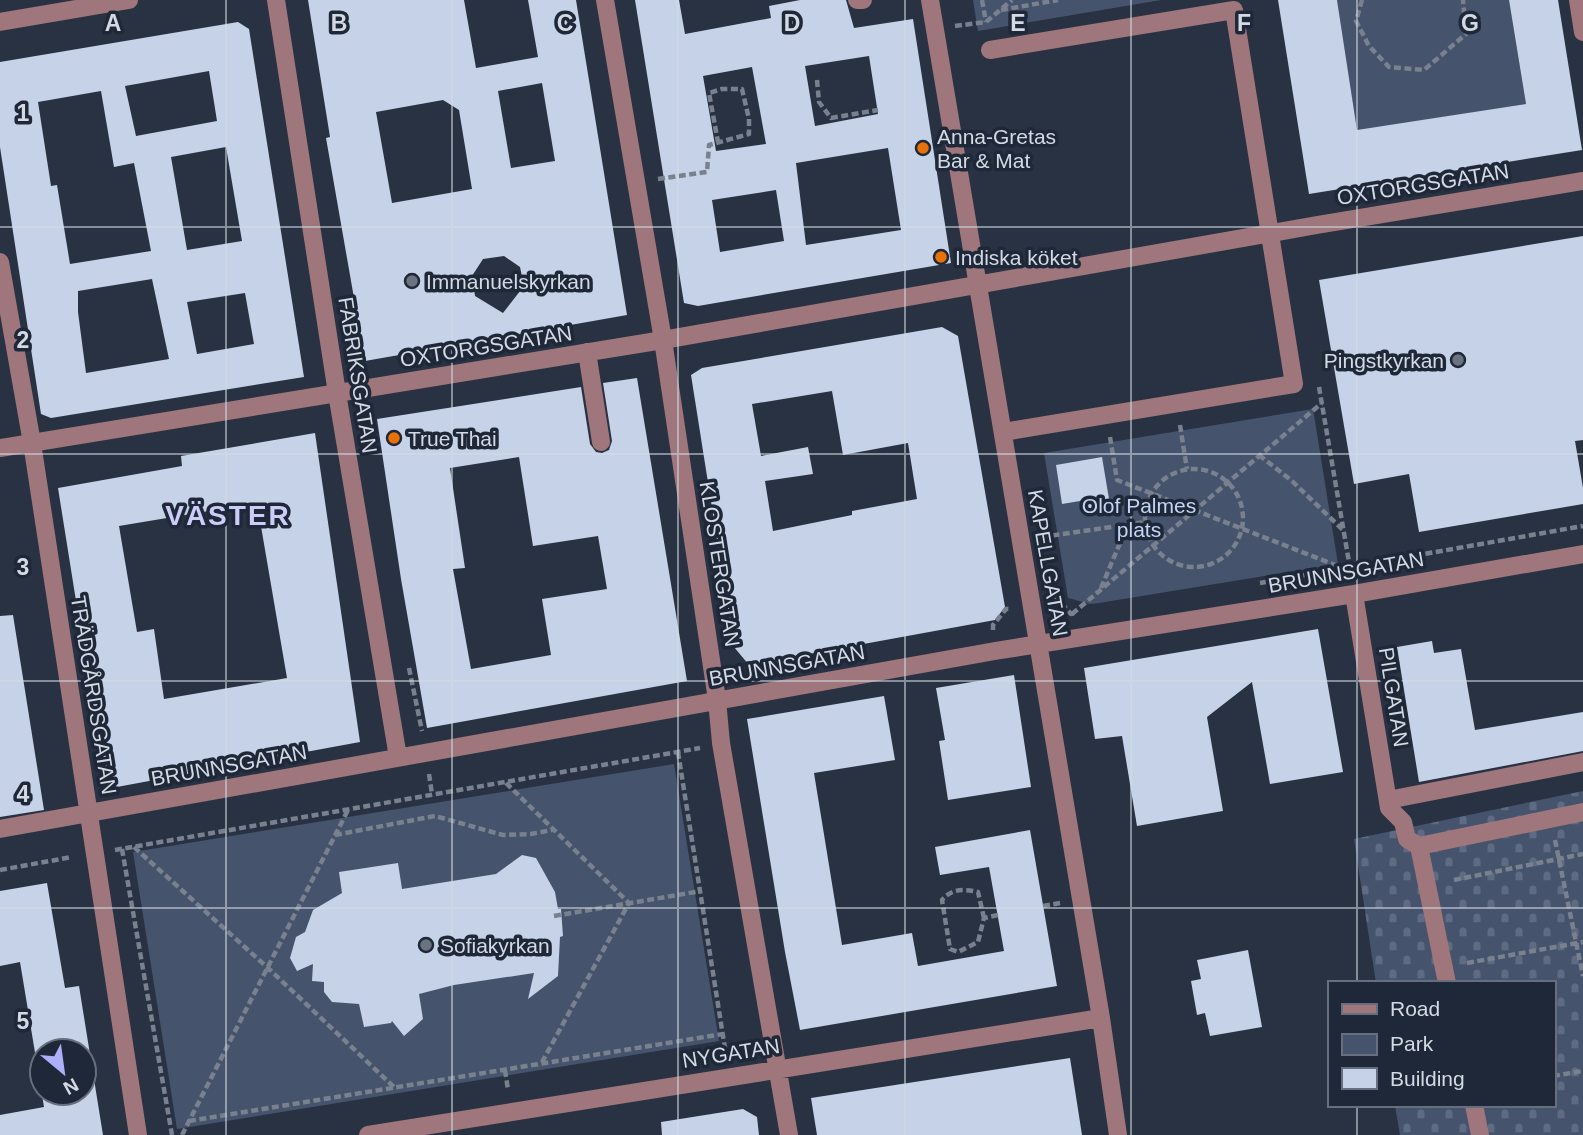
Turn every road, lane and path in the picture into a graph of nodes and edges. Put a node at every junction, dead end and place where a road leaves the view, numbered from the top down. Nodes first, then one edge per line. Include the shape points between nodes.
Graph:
1 (129, 0) edge
2 (276, 0) edge
3 (605, 0) edge
4 (857, 0) edge
5 (863, 0) edge
6 (930, 0) edge
7 (1012, 0) edge
8 (1058, 0) edge
9 (1362, 0) edge
10 (1463, 0) edge
11 (1578, 0) edge
12 (1000, 10) junction
13 (0, 22) edge
14 (934, 28) junction
15 (1583, 32) edge
16 (990, 50) dead end
17 (817, 80) dead end
18 (878, 110) dead end
19 (718, 142) junction
20 (1583, 181) edge
21 (636, 183) junction
22 (1270, 233) junction
23 (0, 262) edge
24 (978, 285) junction
25 (663, 340) junction
26 (587, 352) junction
27 (337, 393) junction
28 (1176, 403) junction
29 (1322, 403) dead end
30 (1107, 415) junction
31 (1003, 432) junction
32 (601, 442) dead end
33 (32, 443) junction
34 (0, 448) edge
35 (1259, 455) junction
36 (1187, 469) junction
37 (1227, 482) junction
38 (1152, 493) junction
39 (1195, 509) junction
40 (1145, 522) junction
41 (1128, 524) junction
42 (1583, 526) edge
43 (1242, 528) junction
44 (1343, 531) dead end
45 (1021, 540) junction
46 (1153, 545) junction
47 (1583, 554) edge
48 (1343, 569) junction
49 (1248, 584) dead end
50 (1101, 589) junction
51 (1354, 594) junction
52 (1032, 604) junction
53 (1085, 612) dead end
54 (1071, 614) junction
55 (1039, 645) junction
56 (718, 700) junction
57 (721, 743) junction
58 (678, 752) junction
59 (398, 757) junction
60 (1583, 762) edge
61 (505, 782) junction
62 (1388, 804) junction
63 (348, 810) junction
64 (1583, 812) edge
65 (89, 814) junction
66 (1550, 818) junction
67 (0, 829) edge
68 (553, 830) junction
69 (335, 835) junction
70 (1419, 846) junction
71 (133, 847) junction
72 (122, 849) junction
73 (95, 854) junction
74 (1583, 854) edge
75 (1559, 859) junction
76 (0, 870) edge
77 (1454, 880) dead end
78 (701, 891) junction
79 (629, 902) junction
80 (998, 915) dead end
81 (554, 916) dead end
82 (984, 918) junction
83 (1583, 942) edge
84 (1576, 943) junction
85 (268, 968) junction
86 (1446, 975) edge
87 (1583, 976) edge
88 (1101, 1018) junction
89 (723, 1034) junction
90 (541, 1064) junction
91 (779, 1069) junction
92 (505, 1070) junction
93 (1583, 1071) edge
94 (1555, 1076) edge
95 (730, 1077) junction
96 (395, 1088) junction
97 (510, 1101) dead end
98 (1474, 1107) edge
99 (190, 1121) junction
100 (462, 1128) edge
101 (138, 1135) edge
102 (172, 1135) edge
103 (182, 1135) edge
104 (368, 1135) edge
105 (789, 1135) edge
106 (1118, 1135) edge
107 (1480, 1135) edge

1 - 13 street
2 - 27 street, FABRIKSGATAN
3 - 21 street, KLOSTERGATAN
4 - 5 street
6 - 14 street, KAPELLGATAN
7 - 12 path
8 - 12 path
9 - 10 path via 1356,21 1369,46 1389,67 1424,70 1466,34
11 - 15 street
12 - 14 path via 986,22
14 - 24 street, KAPELLGATAN
16 - 22 street via 1234,10
17 - 18 path via 819,102 831,118
19 - 19 path via 749,134 742,89 709,93
19 - 21 path via 709,145 707,172
20 - 22 street, OXTORGSGATAN
21 - 25 street, KLOSTERGATAN
22 - 24 street, OXTORGSGATAN
22 - 28 street via 1294,384
23 - 33 street, TRÄDGÅRDSGATAN
24 - 25 street, OXTORGSGATAN
24 - 31 street, KAPELLGATAN
25 - 26 street, OXTORGSGATAN
25 - 56 street, KLOSTERGATAN
26 - 27 street, OXTORGSGATAN
26 - 32 street
27 - 33 street, OXTORGSGATAN
27 - 59 street, FABRIKSGATAN
28 - 30 street
28 - 36 path
29 - 35 path
30 - 31 street
30 - 38 path via 1117,480
31 - 45 street, KAPELLGATAN
33 - 34 street, OXTORGSGATAN
33 - 65 street, TRÄDGÅRDSGATAN
35 - 37 path
35 - 44 path
36 - 37 path via 1209,470
36 - 38 path via 1169,475
37 - 39 path
37 - 43 path via 1241,500
38 - 39 path
38 - 40 path
39 - 43 path
39 - 46 path
40 - 41 path
40 - 46 path
41 - 45 path
41 - 50 path
42 - 48 path
43 - 46 path via 1225,557 1204,566 1181,566
43 - 48 path
45 - 52 street, KAPELLGATAN
46 - 50 path
47 - 51 street, BRUNNSGATAN
48 - 49 path
50 - 54 path
51 - 55 street, BRUNNSGATAN
51 - 62 street, PILGATAN
52 - 54 path via 1058,599
52 - 55 street, KAPELLGATAN
53 - 54 path
55 - 56 street, BRUNNSGATAN
55 - 88 street, KAPELLGATAN
56 - 57 street, KLOSTERGATAN
56 - 59 street, BRUNNSGATAN
57 - 58 path
57 - 91 street, KLOSTERGATAN
58 - 61 path
58 - 78 path
59 - 65 street, BRUNNSGATAN
60 - 62 street
61 - 63 path
61 - 68 path
62 - 70 street via 1403,822 1407,839
63 - 69 path
63 - 71 path
64 - 66 street
65 - 67 street, BRUNNSGATAN
65 - 73 street, TRÄDGÅRDSGATAN
66 - 70 street
66 - 75 path
68 - 69 path via 503,835 435,816
68 - 79 path
69 - 85 path
70 - 86 street
71 - 72 path
71 - 85 path
72 - 73 path
72 - 102 path
73 - 76 path
73 - 101 street, TRÄDGÅRDSGATAN
74 - 75 path
75 - 77 path
75 - 84 path
78 - 79 path
78 - 89 path
79 - 81 path
79 - 90 path
80 - 82 path
82 - 82 path via 978,942 958,952 950,949 942,900 948,893 978,892
83 - 84 path
84 - 86 path
84 - 87 path
85 - 96 path
85 - 99 path
88 - 91 street, NYGATAN
88 - 106 street, KAPELLGATAN
89 - 90 path
89 - 95 path
90 - 92 path
91 - 95 street, NYGATAN
91 - 105 street, KLOSTERGATAN
92 - 96 path
92 - 97 path
93 - 94 path
95 - 100 street, NYGATAN
96 - 99 path
98 - 107 street
99 - 103 path
100 - 104 street, NYGATAN

